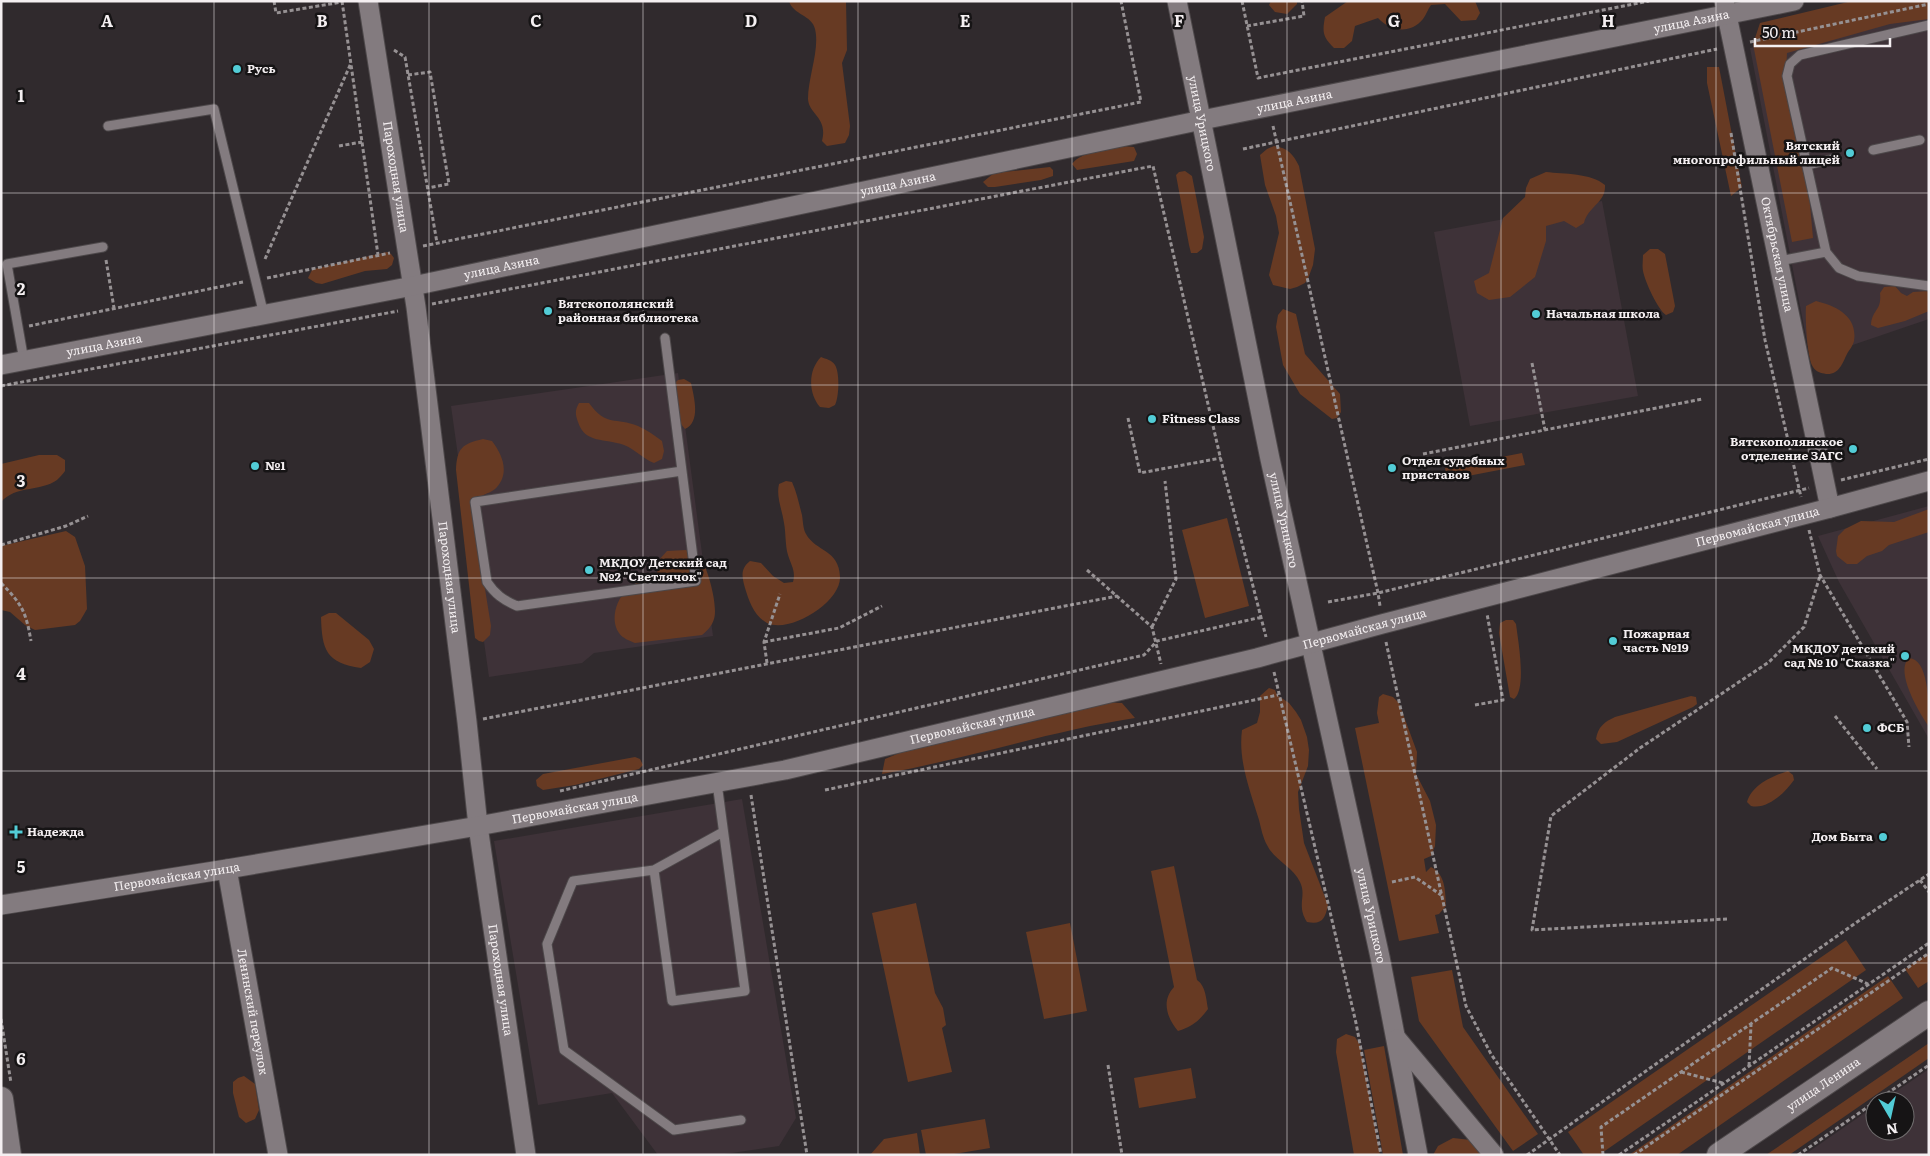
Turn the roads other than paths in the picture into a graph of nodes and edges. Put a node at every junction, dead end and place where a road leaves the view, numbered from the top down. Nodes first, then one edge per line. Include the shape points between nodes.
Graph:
1 (368, 1) edge
2 (1177, 1) edge
3 (1794, 1) edge
4 (1725, 8) edge
5 (1929, 24) edge
6 (1202, 120) junction
7 (108, 126) dead end
8 (1920, 140) dead end
9 (1873, 150) dead end
10 (1834, 159) dead end
11 (1808, 165) junction
12 (103, 247) road end
13 (1826, 252) junction
14 (1779, 261) junction
15 (413, 286) junction
16 (1929, 286) edge
17 (264, 315) junction
18 (665, 338) dead end
19 (24, 361) junction
20 (1, 365) edge
21 (682, 471) junction
22 (1929, 481) edge
23 (1830, 508) junction
24 (1312, 643) junction
25 (717, 783) junction
26 (478, 826) junction
27 (724, 832) junction
28 (226, 869) junction
29 (654, 870) junction
30 (1, 905) edge
31 (1929, 1013) edge
32 (1396, 1038) junction
33 (1, 1099) edge
34 (741, 1120) dead end
35 (9, 1155) edge
36 (278, 1155) edge
37 (526, 1155) edge
38 (1418, 1155) edge
39 (1494, 1155) edge
40 (1719, 1155) edge

1 - 15 street, Пароходная улица
2 - 6 street, улица Урицкого
3 - 4 street, улица Азина
4 - 6 street, улица Азина
4 - 14 street, Октябрьская улица via 1725,47
5 - 11 lane via 1800,55 1790,64 1787,76
6 - 15 street, улица Азина
6 - 24 street, улица Урицкого via 1270,459
7 - 17 lane via 214,109
8 - 9 lane
10 - 11 lane
11 - 13 lane
12 - 19 lane via 6,264
13 - 14 lane
13 - 16 lane via 1839,268 1858,276
14 - 23 street, Октябрьская улица
15 - 17 street, улица Азина
15 - 26 street, Пароходная улица
17 - 19 street, улица Азина
18 - 21 lane
19 - 20 street, улица Азина
21 - 21 lane via 475,502 487,582 494,592 517,606 696,581
22 - 23 street, Первомайская улица
23 - 24 street, Первомайская улица
24 - 25 street, Первомайская улица via 829,760
24 - 32 street, улица Урицкого
25 - 26 street, Первомайская улица
25 - 27 lane
26 - 28 street, Первомайская улица
26 - 37 street, Пароходная улица
27 - 29 lane
27 - 29 lane via 745,991 672,1001
28 - 30 street, Первомайская улица
28 - 36 street, Ленинский переулок
29 - 34 lane via 573,881 547,944 564,1050 674,1130
31 - 40 street, улица Ленина
32 - 38 street, улица Урицкого
32 - 39 street, улица Урицкого
33 - 35 street

